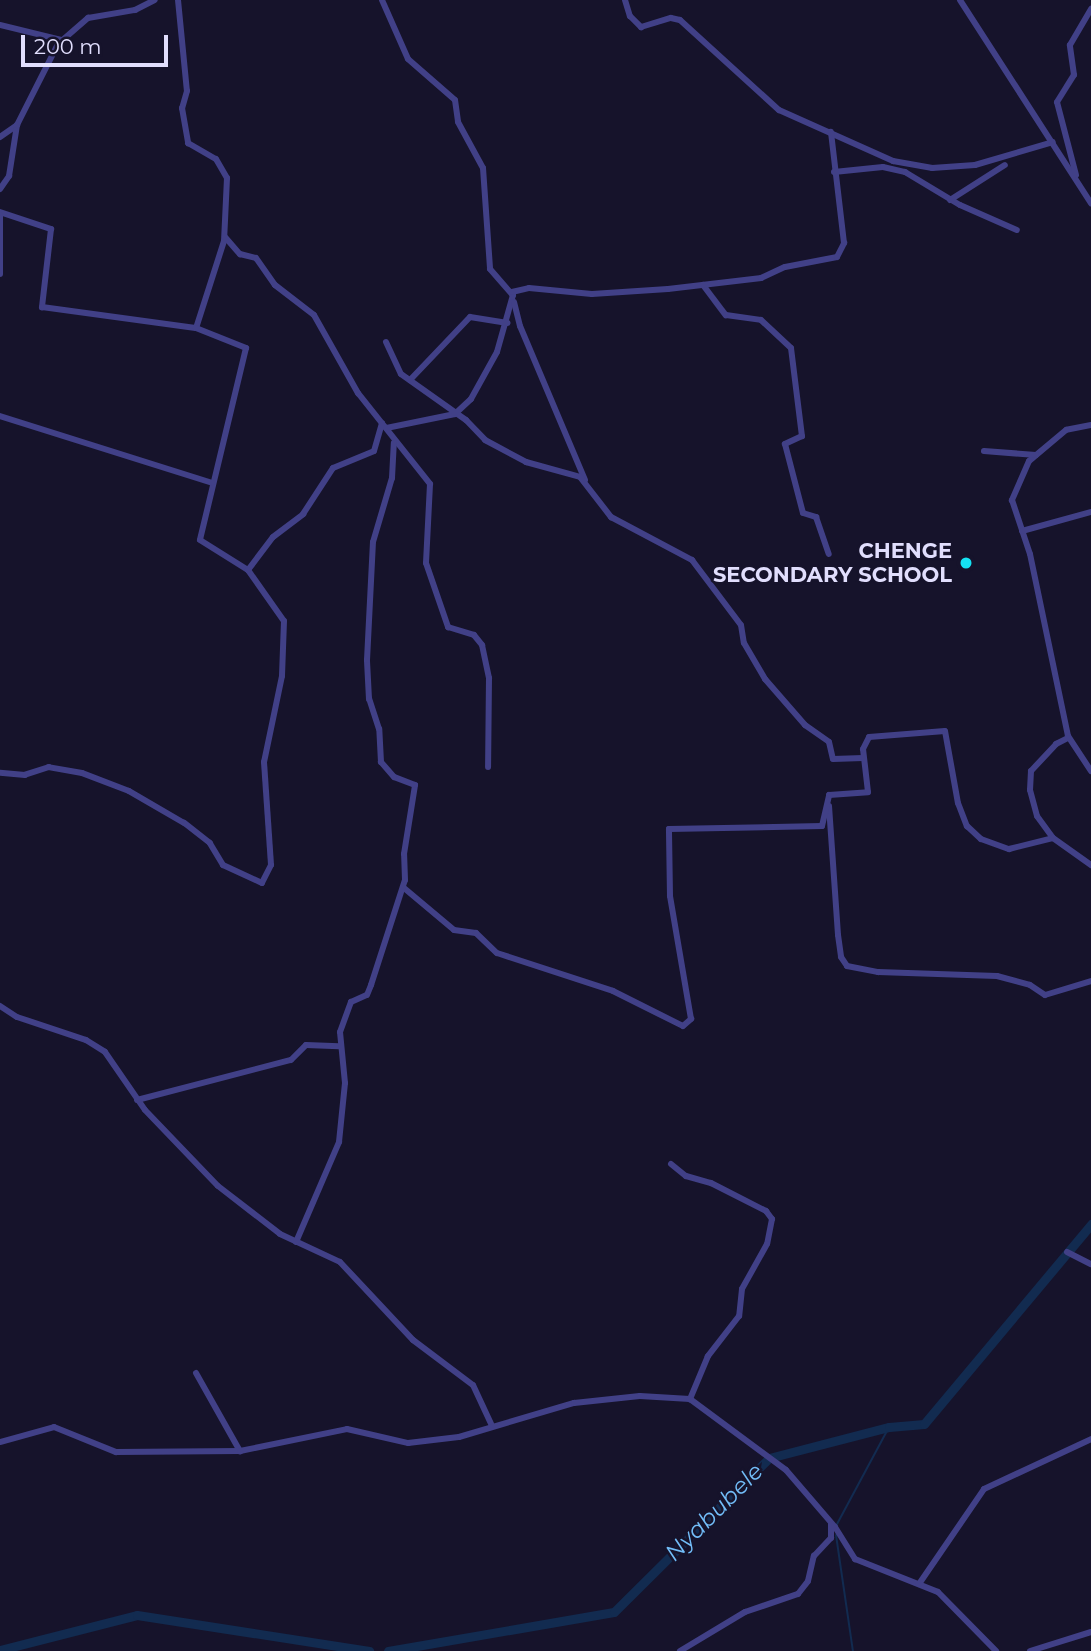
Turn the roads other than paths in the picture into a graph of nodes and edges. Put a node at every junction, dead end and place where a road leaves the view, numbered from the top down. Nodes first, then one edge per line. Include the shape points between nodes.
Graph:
1 (155, 0) edge
2 (178, 0) edge
3 (382, 0) edge
4 (625, 0) edge
5 (960, 0) edge
6 (1091, 9) edge
7 (0, 25) edge
8 (62, 40) junction
9 (17, 125) junction
10 (831, 132) junction
11 (0, 136) edge
12 (1053, 142) junction
13 (1005, 165) dead end
14 (834, 172) junction
15 (1079, 186) junction
16 (0, 189) edge
17 (950, 200) junction
18 (1091, 203) edge
19 (0, 214) edge
20 (1017, 230) dead end
21 (225, 237) junction
22 (0, 274) edge
23 (703, 285) junction
24 (513, 295) junction
25 (508, 323) junction
26 (195, 328) junction
27 (386, 342) dead end
28 (410, 380) junction
29 (455, 414) junction
30 (0, 416) edge
31 (1091, 425) edge
32 (384, 426) junction
33 (394, 443) junction
34 (984, 451) dead end
35 (1036, 455) junction
36 (586, 481) junction
37 (212, 482) junction
38 (1091, 512) edge
39 (1022, 531) junction
40 (829, 554) dead end
41 (248, 570) junction
42 (1068, 736) junction
43 (863, 758) junction
44 (488, 766) dead end
45 (1091, 771) edge
46 (0, 773) edge
47 (828, 797) junction
48 (1053, 838) junction
49 (1091, 865) edge
50 (404, 888) junction
51 (1091, 981) edge
52 (0, 1006) edge
53 (339, 1046) junction
54 (137, 1100) junction
55 (671, 1164) dead end
56 (296, 1242) junction
57 (1067, 1252) dead end
58 (1091, 1264) edge
59 (196, 1373) dead end
60 (690, 1399) junction
61 (492, 1426) junction
62 (1091, 1439) edge
63 (0, 1442) edge
64 (240, 1451) junction
65 (831, 1522) junction
66 (919, 1584) junction
67 (1091, 1632) edge
68 (1051, 1648) edge
69 (680, 1651) edge
70 (996, 1651) edge
71 (1030, 1651) edge

1 - 8 street via 135,10 92,16
2 - 21 street via 187,91 182,108 188,143 216,159 226,175
3 - 24 street via 408,59 455,100 458,122 483,168 490,269
4 - 10 street via 630,16 641,27 667,18 680,20 779,110
5 - 12 street
6 - 15 street via 1070,44 1074,76 1057,102
7 - 8 street
8 - 9 street
9 - 11 street
9 - 16 street via 9,176
10 - 12 street via 893,161 932,167 1004,160
10 - 14 street
12 - 15 street
13 - 17 street
14 - 17 street via 896,169 917,176
14 - 23 street via 844,243 841,254 785,267 761,278
15 - 18 street
17 - 20 street
19 - 22 street
19 - 26 street via 51,229 42,307
21 - 26 street
21 - 32 street via 240,254 256,258 275,285 314,315 348,377
23 - 24 street via 592,294 529,288
23 - 40 street via 726,315 761,320 791,348 802,436 785,444 803,515 816,517
24 - 25 street
24 - 36 street via 520,326
25 - 28 street via 470,317
25 - 29 street via 471,399
26 - 37 street via 241,343 246,351
27 - 28 street via 394,365
28 - 29 street
29 - 32 street
29 - 36 street via 485,440 526,462
30 - 37 street
31 - 35 street via 1066,430
32 - 33 street
32 - 41 street via 374,451 333,468 303,513 273,537
33 - 44 street via 430,484 426,563 445,622 452,631 478,637 482,645 490,688
33 - 50 street via 393,478 373,542 367,660 368,694 381,762 394,777 415,785 404,854
34 - 35 street
35 - 39 street via 1023,469 1012,500
36 - 43 street via 611,517 680,552 701,569 741,625 744,643 765,679 805,725 829,742 833,759
37 - 41 street via 200,540
38 - 39 street
39 - 42 street
41 - 46 street via 275,602 285,635 264,762 274,851 262,883 223,865 211,843 184,823 110,783 60,767 19,775
42 - 45 street
42 - 48 street via 1031,771 1030,790 1037,816
43 - 47 street via 868,792
43 - 48 street via 869,737 945,731 958,803 967,826 981,839 1009,849
47 - 50 street via 824,824 818,827 669,829 670,896 691,1019 683,1026 613,991 497,953 476,933 454,930
47 - 51 street via 838,935 847,966 878,972 997,976 1030,985 1045,995
48 - 49 street
50 - 53 street via 367,995 351,1002
52 - 54 street via 105,1052
53 - 54 street via 306,1045 291,1060
53 - 56 street via 345,1083 339,1142
54 - 56 street via 218,1186
55 - 60 street via 686,1177 711,1183 766,1211 772,1219 763,1253 742,1289 739,1316 708,1356
56 - 61 street via 340,1262 412,1340 462,1374 478,1390
57 - 58 street
59 - 64 street
60 - 61 street via 616,1397 534,1411
60 - 65 street via 786,1470
61 - 64 street via 459,1437 408,1443 348,1429
62 - 66 street via 984,1489
63 - 64 street via 54,1427 116,1452
65 - 66 street via 855,1559
65 - 69 street via 831,1538 814,1556 808,1581 798,1594 745,1612
66 - 70 street via 945,1597
67 - 68 street
68 - 71 street

